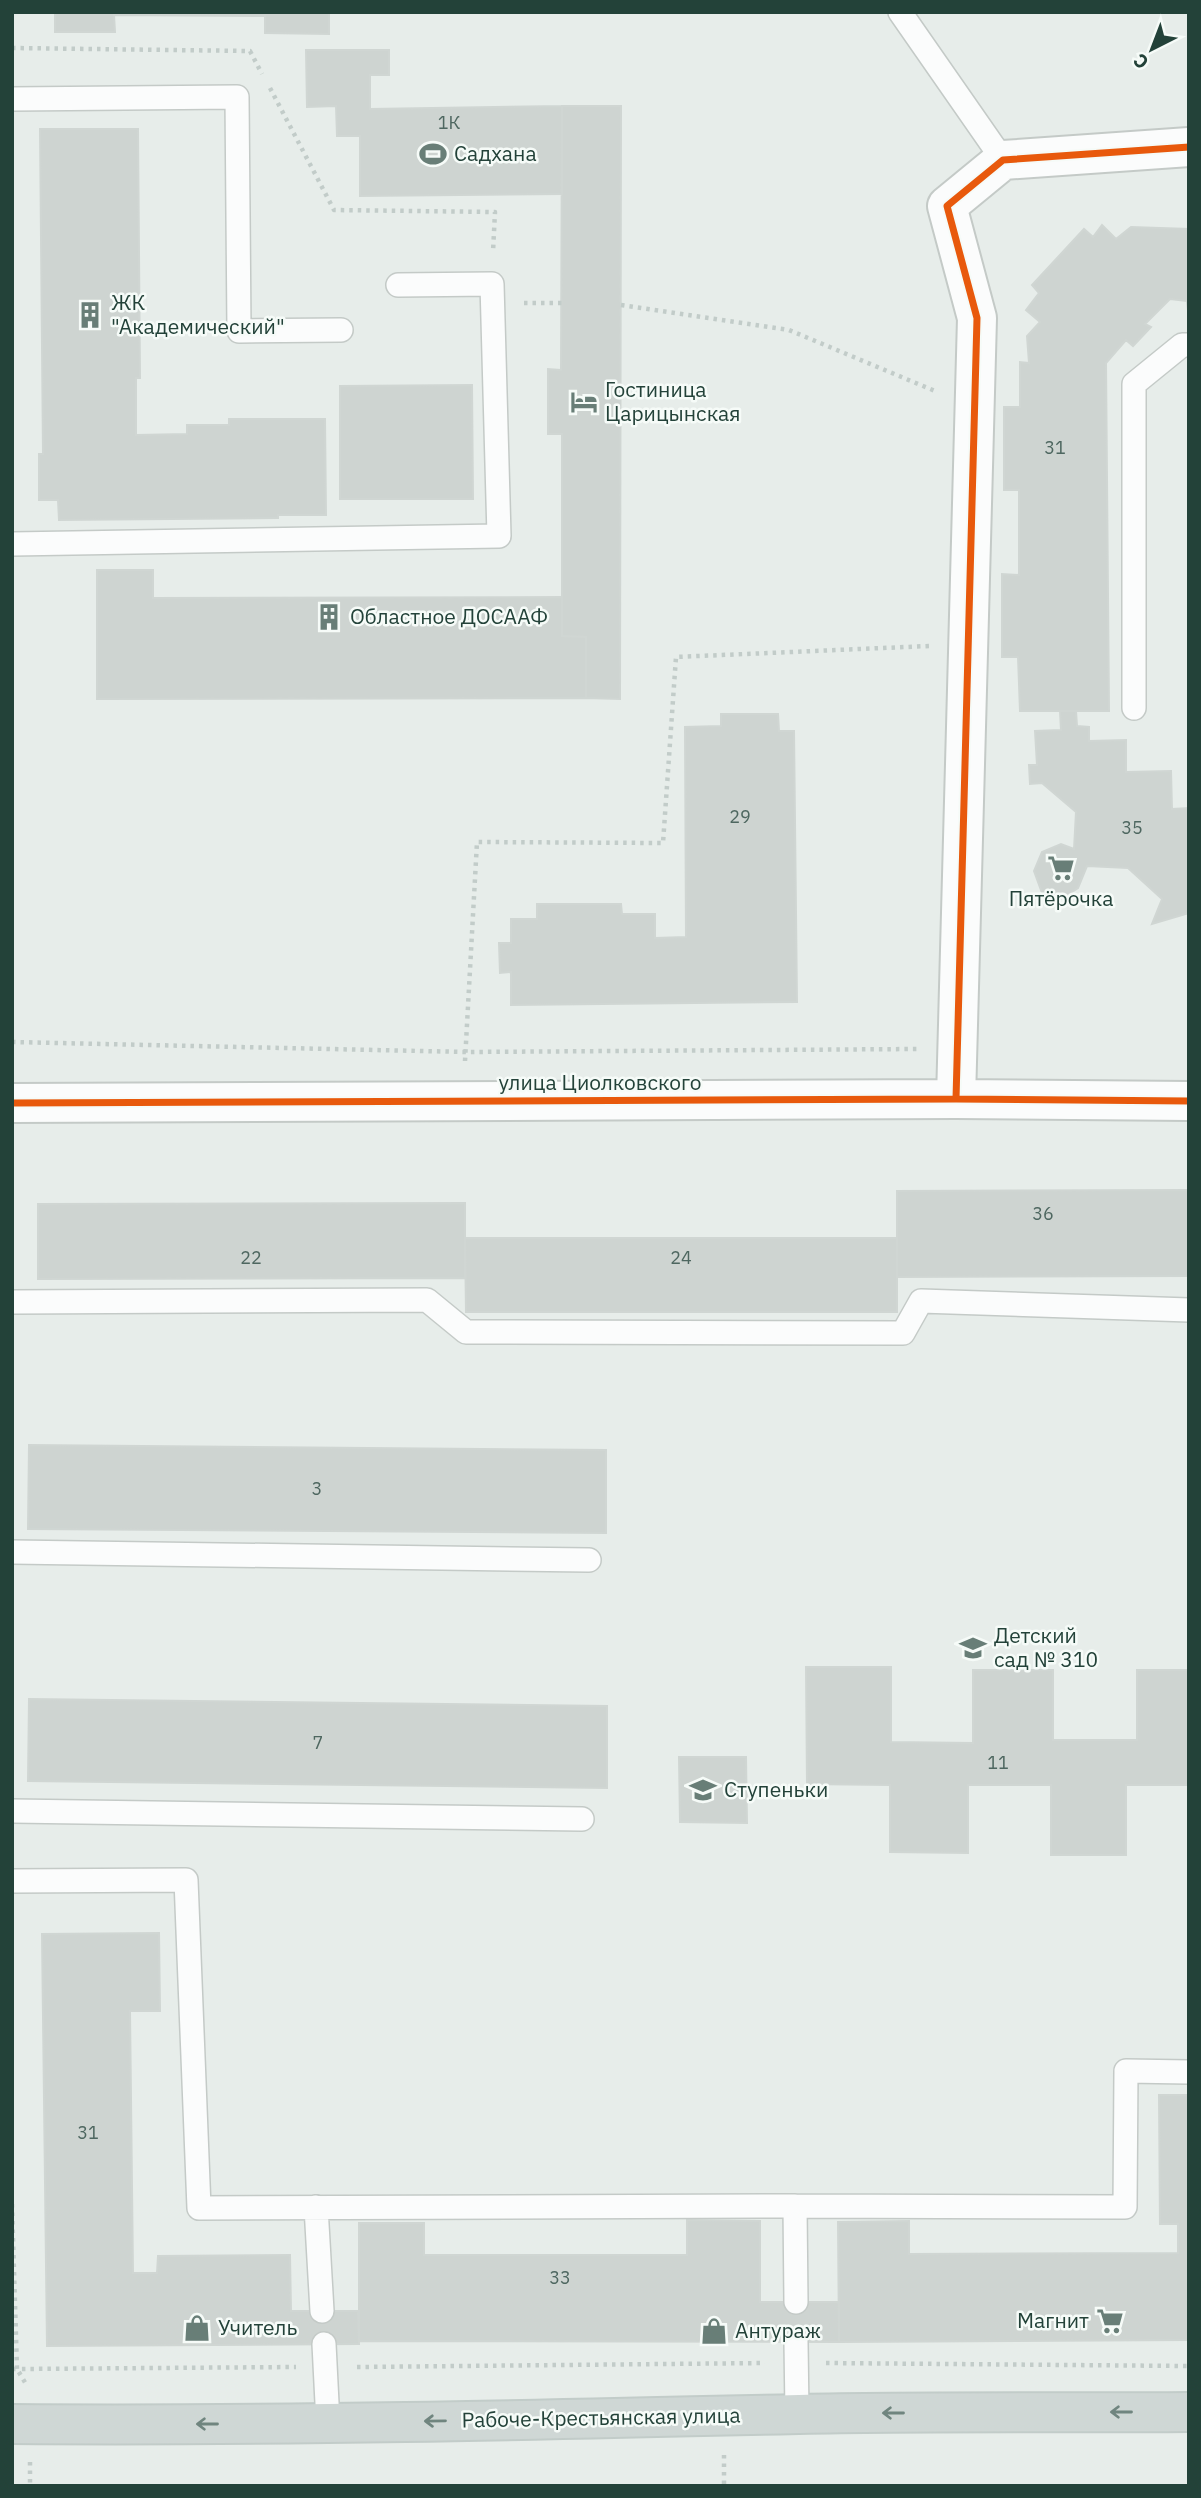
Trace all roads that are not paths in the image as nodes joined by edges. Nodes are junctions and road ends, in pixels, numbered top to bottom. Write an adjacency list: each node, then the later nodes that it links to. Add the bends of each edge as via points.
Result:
1 (900, 12): 4 (lane)
2 (12, 99): 6 (lane, via 237,97 239,331)
3 (1189, 147): 4 (street)
4 (1003, 160): 10 (street, via 947,206 976,318)
5 (398, 285): 8 (lane, via 492,284 499,536)
6 (341, 330)
7 (1189, 345): 9 (lane, via 1182,345 1134,384)
8 (12, 544)
9 (1134, 708)
10 (956, 1099): 11 (street, улица Циолковского); 12 (street, улица Циолковского)
11 (1189, 1101)
12 (12, 1103)
13 (12, 1302): 14 (lane, via 427,1300 466,1332 902,1333 921,1301)
14 (1189, 1310)
15 (12, 1552): 16 (lane)
16 (589, 1560)
17 (12, 1811): 18 (lane)
18 (582, 1819)
19 (12, 1881): 22 (lane, via 186,1880 200,2208)
20 (1189, 2072): 21 (lane, via 1125,2071 1125,2207)
21 (795, 2206): 22 (lane); 23 (lane)
22 (316, 2207): 24 (lane)
23 (796, 2302)
24 (322, 2311)
25 (324, 2344): 29 (lane)
26 (797, 2352): 28 (lane)
27 (1189, 2412): 28 (main road, Рабоче-Крестьянская улица, one-way to 28)
28 (797, 2414): 29 (main road, Рабоче-Крестьянская улица, one-way to 29)
29 (328, 2423): 30 (main road, Рабоче-Крестьянская улица, one-way to 30)
30 (12, 2424)

